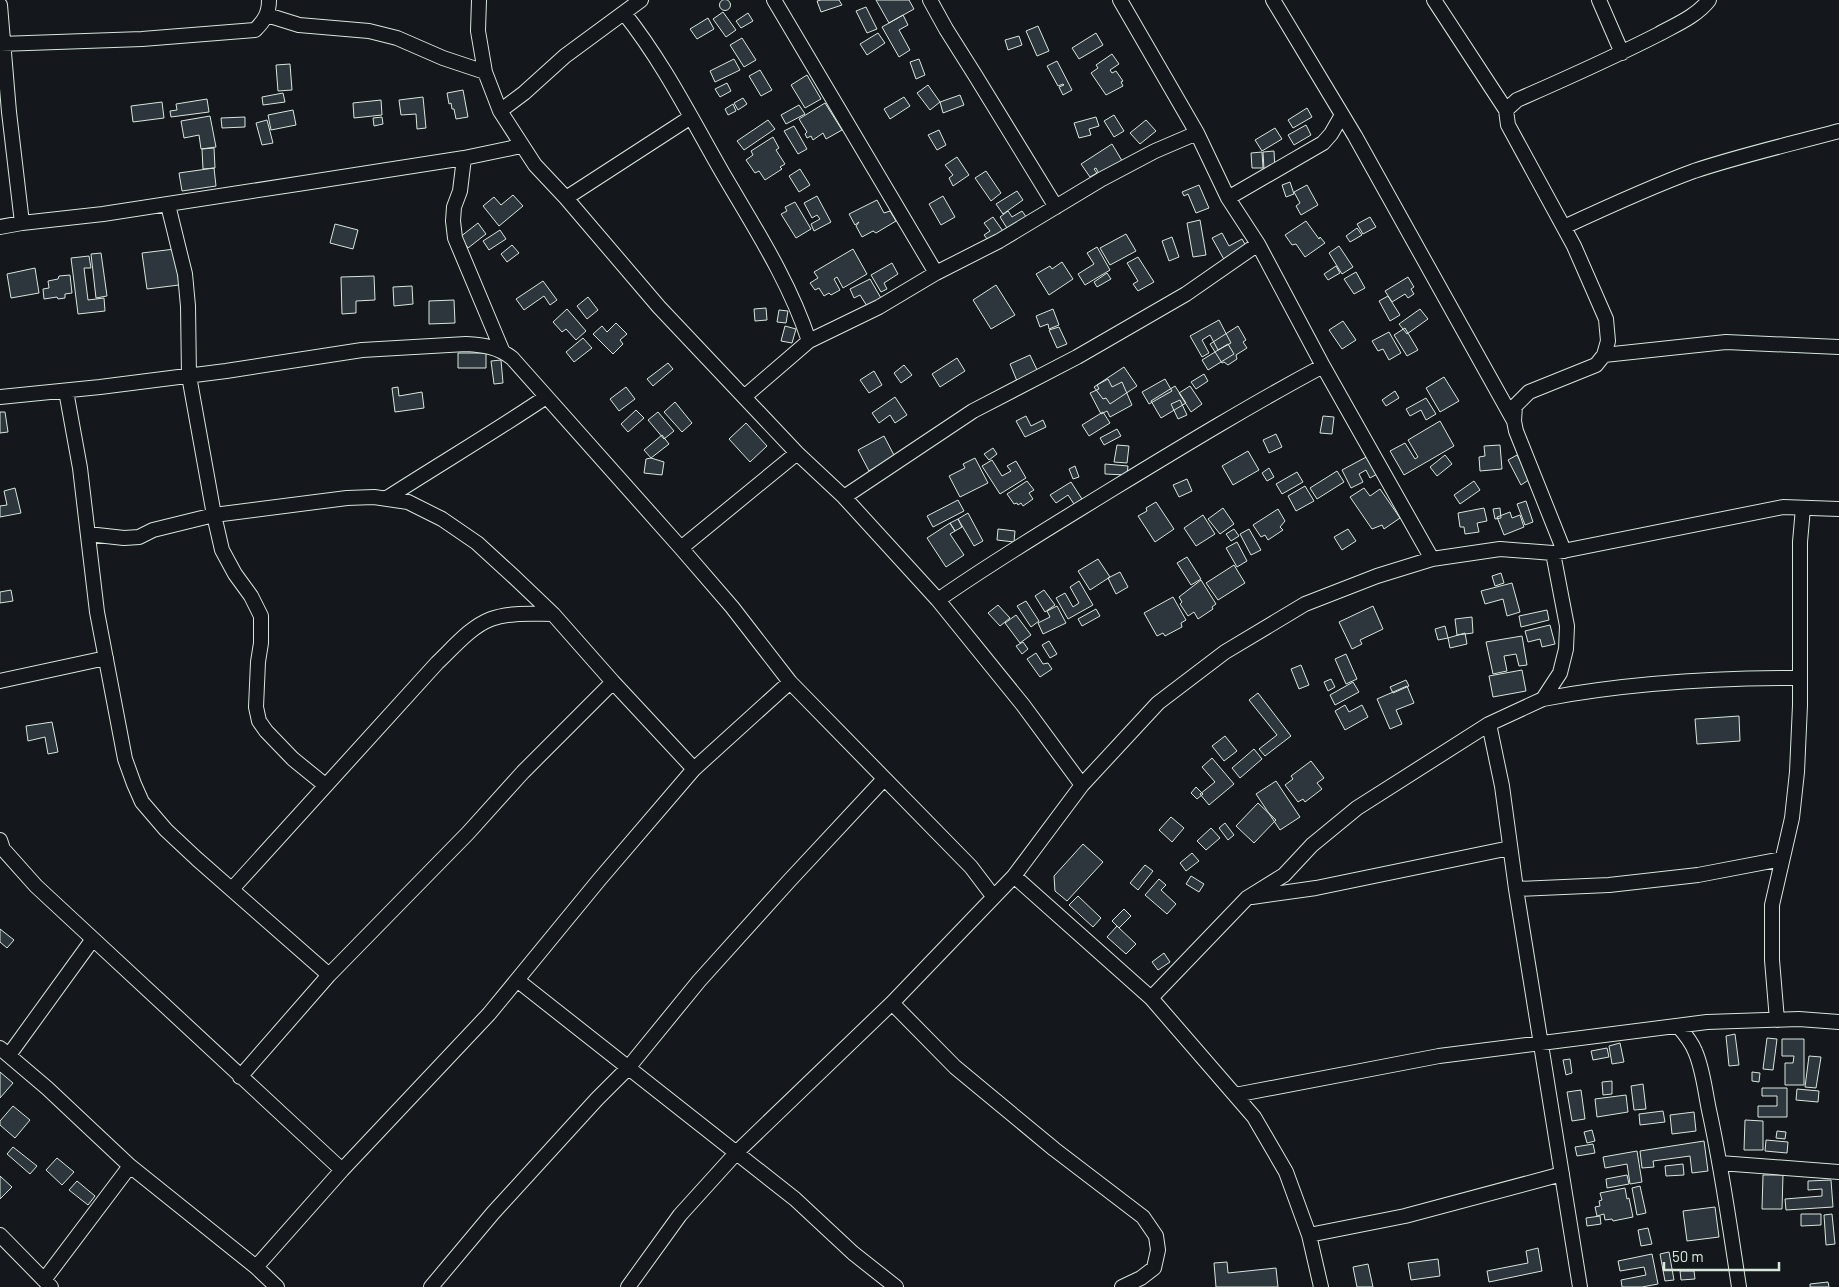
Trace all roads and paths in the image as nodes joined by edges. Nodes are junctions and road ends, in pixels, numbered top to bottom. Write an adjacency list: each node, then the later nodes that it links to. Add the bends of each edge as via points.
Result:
1 (269, 0): 12 (street)
2 (480, 0): 15 (street, via 478,31)
3 (774, 0): 32 (street)
4 (930, 0): 27 (street)
5 (1120, 0): 21 (street)
6 (1273, 0): 18 (street)
7 (1434, 0): 16 (street)
8 (1599, 0): 14 (street)
9 (1709, 0): 14 (street, via 1683,20)
10 (0, 5): 13 (street)
11 (630, 5): 17 (street); 19 (street, via 641,35)
12 (267, 15): 13 (street, via 255,30 142,39); 15 (street, via 299,24 397,38)
13 (2, 44): 28 (street)
14 (1622, 53): 16 (street, via 1517,100)
15 (484, 72): 17 (street)
16 (1506, 110): 30 (street, via 1508,125)
17 (500, 111): 22 (street)
18 (1342, 115): 25 (street, via 1324,143); 43 (street)
19 (690, 117): 24 (street); 33 (street, via 785,282)
20 (1839, 131): 30 (street, via 1695,171)
21 (1198, 133): 25 (street); 27 (street, via 1155,151)
22 (521, 146): 23 (street); 24 (street, via 534,165)
23 (464, 158): 26 (street); 35 (street, via 453,214 455,238)
24 (566, 198): 42 (street, via 659,307)
25 (1228, 198): 31 (street)
26 (168, 205): 28 (street); 38 (street, via 185,274)
27 (1056, 207): 32 (street)
28 (22, 223): 29 (street)
29 (0, 227)
30 (1564, 227): 36 (street, via 1606,319 1608,341)
31 (1258, 244): 37 (street); 45 (street, via 1186,294 1077,357 973,411)
32 (936, 273): 33 (street, via 879,308)
33 (810, 341): 42 (street)
34 (1839, 347): 36 (street, via 1726,342)
35 (502, 350): 38 (street, via 466,344 362,350); 41 (street)
36 (1604, 355): 43 (street, via 1596,365 1529,392 1515,406)
37 (1323, 366): 53 (street); 54 (street, via 1149,467)
38 (189, 376): 39 (street); 49 (street)
39 (66, 391): 40 (street); 50 (street)
40 (0, 397)
41 (546, 397): 46 (street); 51 (street)
42 (744, 397): 44 (street)
43 (1514, 421): 52 (street)
44 (797, 453): 45 (street); 51 (street)
45 (844, 497): 54 (street)
46 (387, 498): 49 (street, via 348,498); 55 (street, via 408,502 477,543)
47 (1803, 508): 48 (street); 52 (street, via 1783,507); 57 (street)
48 (1839, 509)
49 (214, 515): 50 (street, via 153,530 139,537); 65 (street, via 222,550 252,596 260,616 256,708 259,721 293,759)
50 (88, 534): 56 (street)
51 (681, 548): 60 (street)
52 (1559, 552): 53 (street, via 1500,549); 61 (street, via 1568,626 1566,649 1560,673)
53 (1432, 559): 66 (street, via 1305,604 1225,652 1158,703)
54 (938, 600): 66 (street)
55 (553, 614): 59 (street); 65 (street, via 500,617 473,629 436,663)
56 (106, 658): 58 (street); 71 (street, via 125,759 142,802 166,830)
57 (1799, 678): 61 (street, via 1643,685); 69 (street, via 1797,772 1792,818)
58 (0, 682)
59 (613, 682): 63 (street); 76 (street, via 522,772 468,833)
60 (790, 682): 63 (street); 64 (street)
61 (1543, 699): 62 (street)
62 (1488, 724): 68 (street, via 1502,786); 74 (street, via 1356,808 1284,874)
63 (694, 769): 77 (street)
64 (884, 779): 73 (street); 85 (street, via 698,981)
65 (325, 785): 71 (street)
66 (1082, 785): 70 (street)
67 (0, 840): 75 (street, via 3,849 36,886)
68 (1510, 848): 72 (street); 74 (street, via 1316,888)
69 (1782, 859): 72 (street, via 1698,875 1609,885); 80 (street, via 1772,905)
70 (1014, 876): 73 (street); 78 (street)
71 (232, 889): 76 (street)
72 (1516, 889): 83 (street)
73 (994, 896): 79 (street)
74 (1246, 898): 78 (street)
75 (93, 939): 84 (street); 86 (street)
76 (329, 975): 86 (street)
77 (517, 980): 85 (street); 91 (street)
78 (1151, 998): 87 (street)
79 (892, 1002): 88 (street); 102 (street, via 955,1067 1143,1217 1156,1236 1158,1250 1154,1268)
80 (1777, 1020): 81 (street); 82 (street)
81 (1839, 1022)
82 (1678, 1026): 83 (street); 89 (street, via 1696,1053)
83 (1542, 1044): 87 (street, via 1439,1056); 93 (street)
84 (4, 1052): 90 (street)
85 (628, 1068): 88 (street); 99 (street, via 597,1098)
86 (240, 1077): 91 (street)
87 (1235, 1095): 95 (street, via 1254,1117 1286,1172)
88 (737, 1152): 100 (street, via 680,1215); 101 (street)
89 (1720, 1163): 92 (street); 105 (street)
90 (130, 1166): 96 (street); 97 (street)
91 (342, 1170): 96 (street)
92 (1839, 1172)
93 (1562, 1174): 95 (street, via 1405,1216); 104 (street)
94 (0, 1235): 97 (street)
95 (1309, 1236): 103 (street)
96 (256, 1267): 98 (street)
97 (47, 1284)
98 (277, 1287)
99 (431, 1287)
100 (628, 1287)
101 (896, 1287)
102 (1122, 1287)
103 (1321, 1287)
104 (1580, 1287)
105 (1739, 1287)

